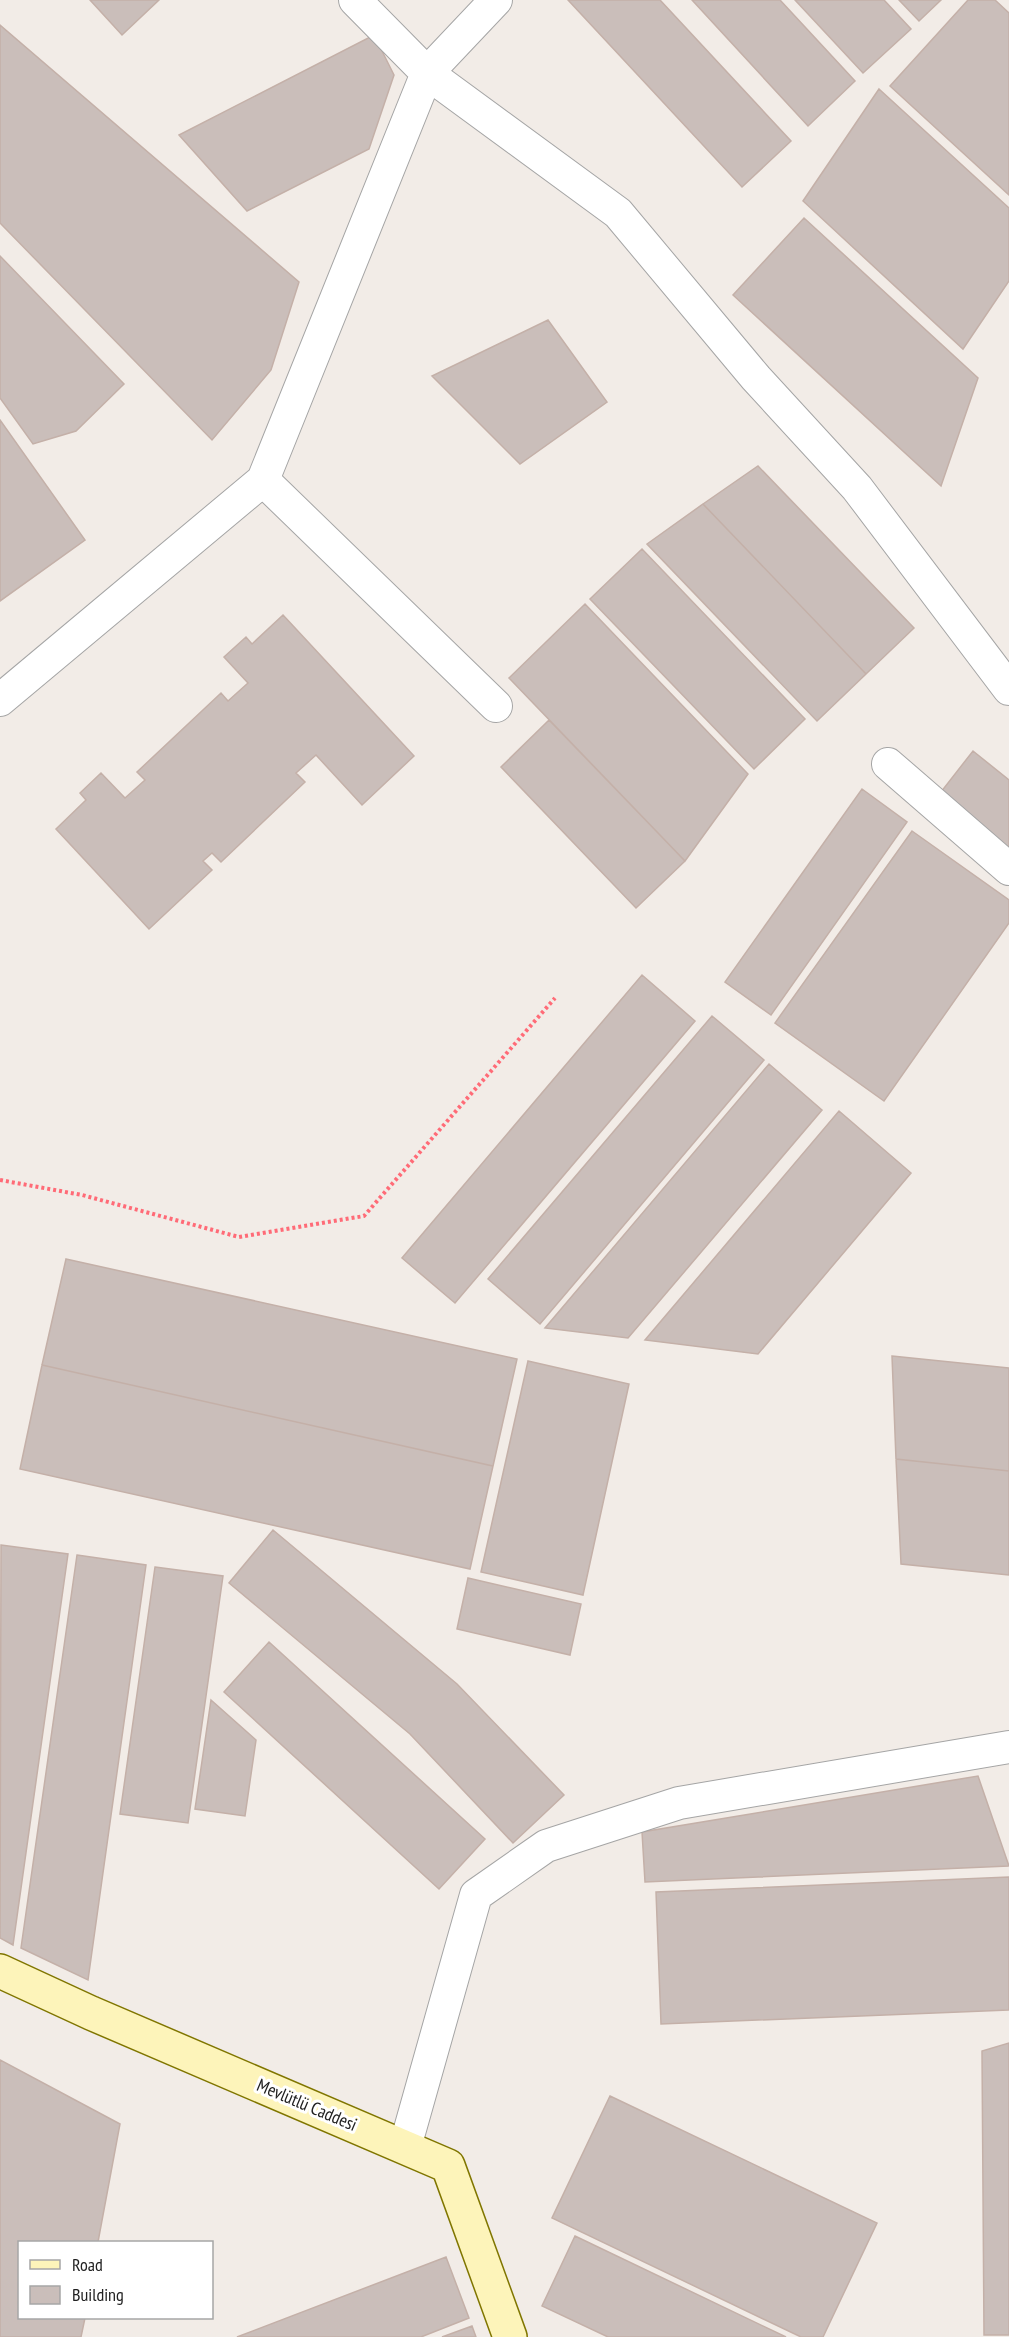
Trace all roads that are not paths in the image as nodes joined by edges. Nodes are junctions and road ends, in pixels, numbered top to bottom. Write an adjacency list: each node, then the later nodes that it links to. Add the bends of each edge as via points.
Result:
1 (355, 0): 3 (street)
2 (496, 0): 3 (street)
3 (427, 73): 4 (street); 5 (street, via 618,213 756,378 857,488)
4 (263, 480): 6 (street); 7 (street)
5 (1009, 689)
6 (0, 700)
7 (496, 706)
8 (888, 764): 9 (street)
9 (1009, 869)
10 (1009, 1747): 12 (street, via 679,1803 546,1846 476,1895)
11 (0, 1971): 12 (street, Mevlütlü Caddesi)
12 (405, 2147): 13 (street, Mevlütlü Caddesi, via 448,2166)
13 (510, 2337)

